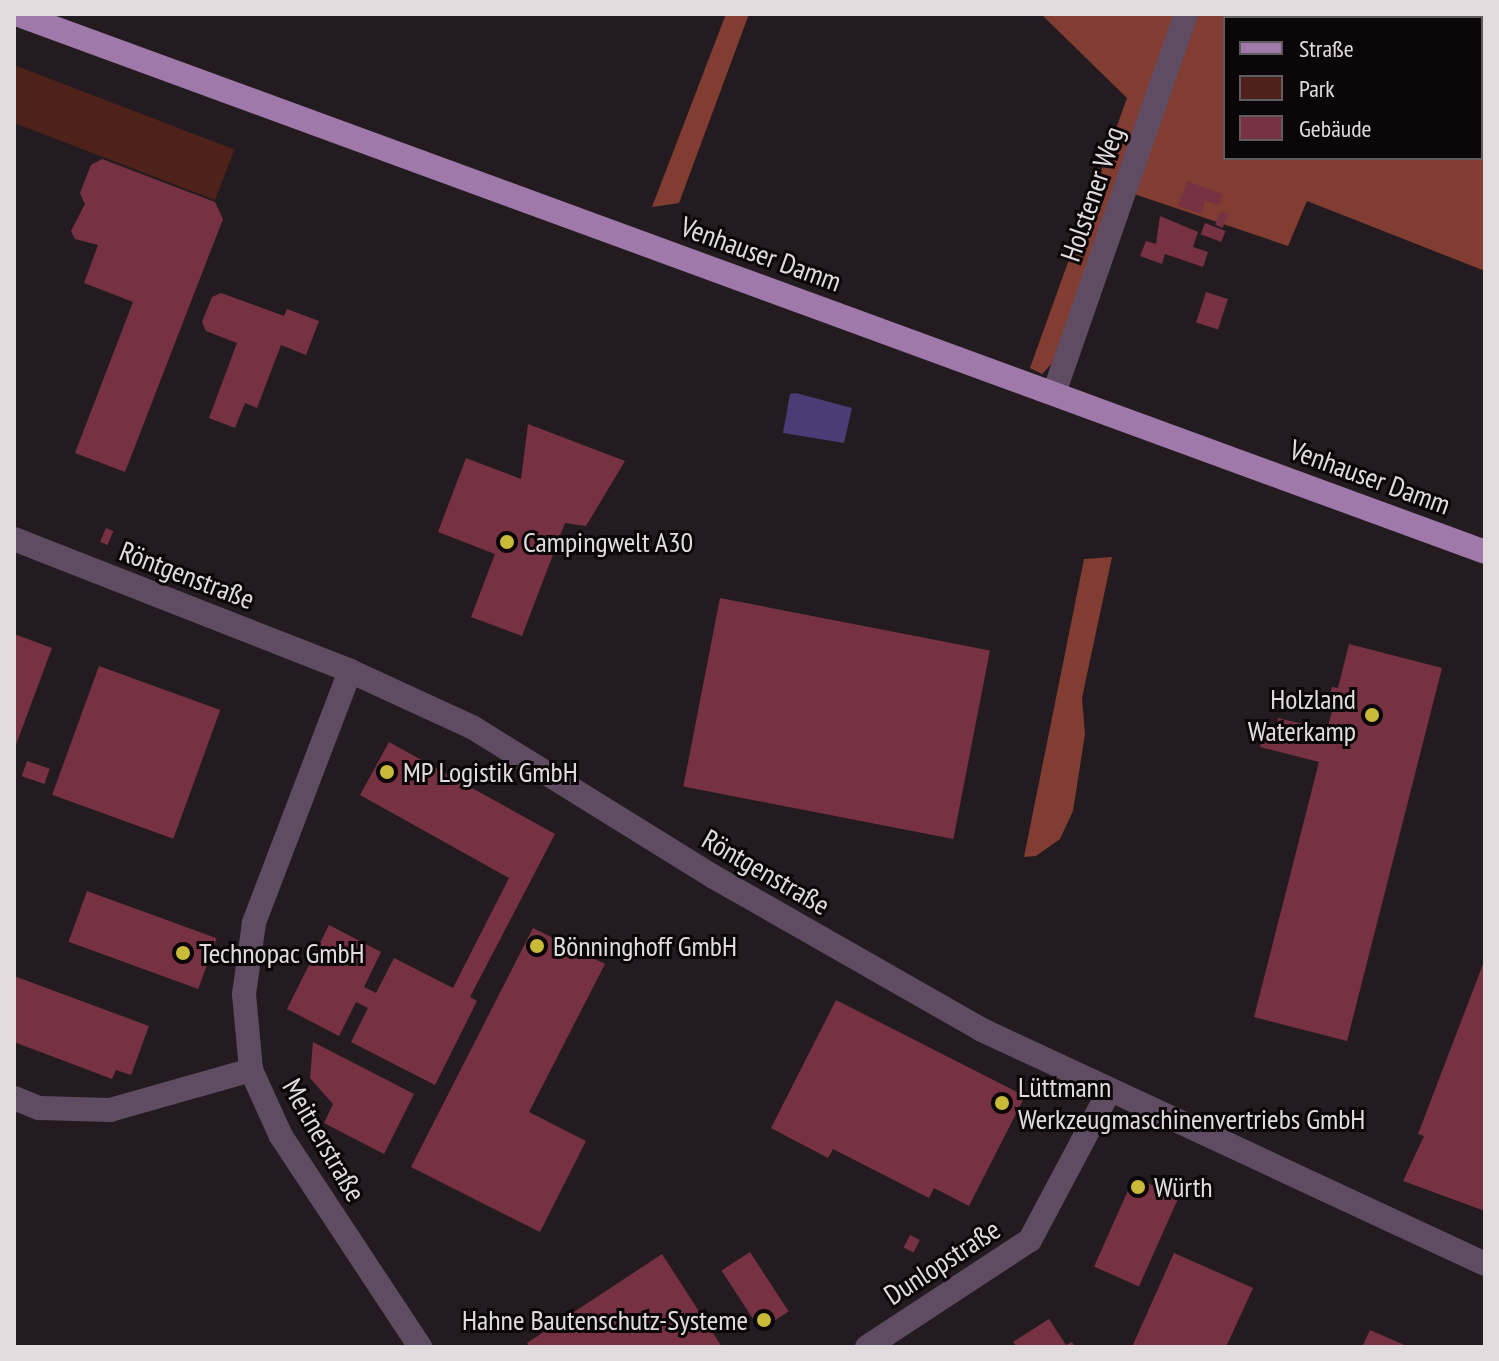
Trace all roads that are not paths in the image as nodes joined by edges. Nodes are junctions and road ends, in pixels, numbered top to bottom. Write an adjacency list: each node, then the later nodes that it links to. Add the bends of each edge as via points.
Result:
1 (16, 14): 3 (main road, Venhauser Damm)
2 (1186, 14): 3 (street, Holstener Weg)
3 (1054, 393): 5 (main road, Venhauser Damm)
4 (14, 539): 6 (street, Röntgenstraße)
5 (1485, 552)
6 (350, 671): 7 (street, Meitnerstraße, via 254,923 244,994); 8 (street, Röntgenstraße, via 472,727 727,885 980,1029)
7 (251, 1070): 9 (street, via 110,1110 39,1108); 11 (street, Meitnerstraße, via 281,1136)
8 (1108, 1093): 10 (street, Röntgenstraße); 12 (street, Dunlopstraße, via 1030,1240)
9 (14, 1098)
10 (1485, 1264)
11 (420, 1347)
12 (867, 1347)

